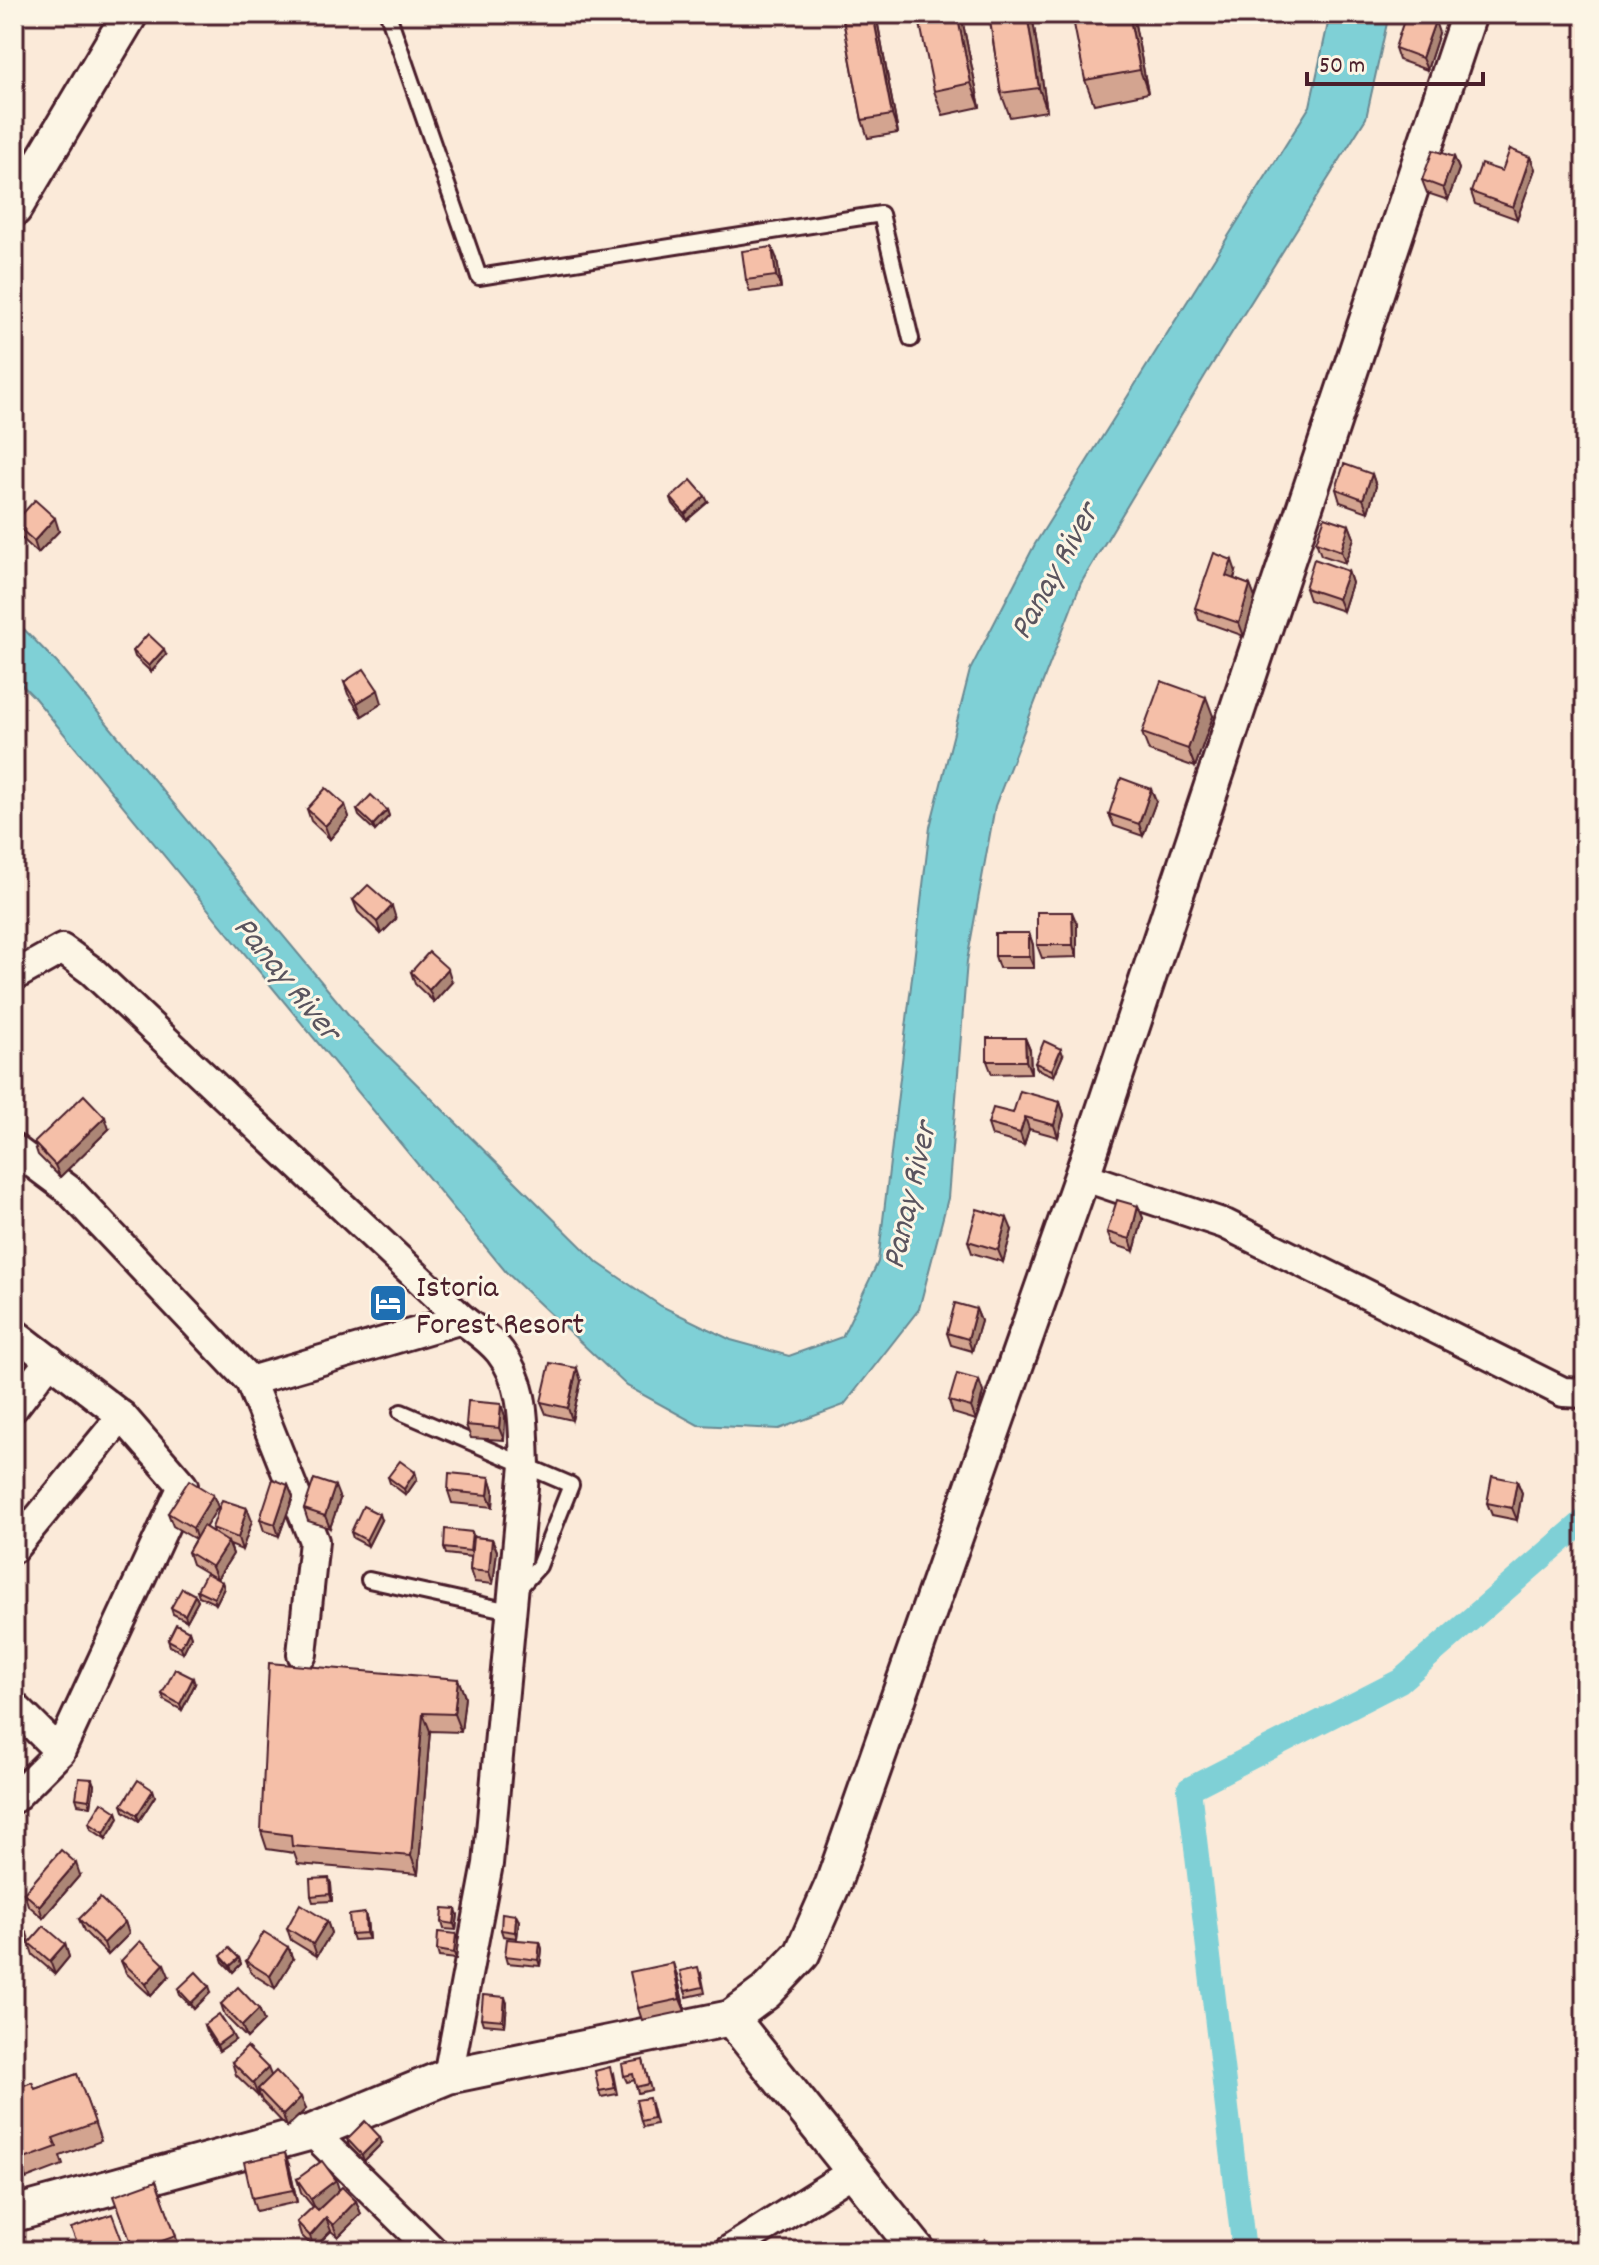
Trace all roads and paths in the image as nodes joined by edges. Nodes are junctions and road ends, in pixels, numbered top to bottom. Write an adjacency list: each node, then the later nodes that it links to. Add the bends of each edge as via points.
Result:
1 (130, 14): 4 (street)
2 (388, 14): 5 (lane, via 479,277 881,214)
3 (1469, 14): 8 (street)
4 (14, 209)
5 (911, 339)
6 (14, 976): 9 (street, via 62,949 92,971)
7 (14, 1149): 12 (street, via 69,1190)
8 (1082, 1176): 13 (street, via 1225,1224 1563,1392); 25 (street, via 833,1884 802,1954 766,1992)
9 (462, 1319): 12 (street); 17 (street, via 499,1350 518,1380)
10 (14, 1333): 11 (street)
11 (50, 1360): 14 (street); 16 (street)
12 (250, 1381): 21 (street, via 314,1541)
13 (1585, 1393)
14 (14, 1407)
15 (401, 1412): 17 (lane)
16 (122, 1416): 18 (street); 23 (street, via 183,1486)
17 (525, 1465): 20 (street); 20 (lane, via 571,1485 539,1566)
18 (14, 1548)
19 (369, 1580): 20 (lane)
20 (511, 1603): 26 (street, via 488,1864)
21 (302, 1654)
22 (14, 1706): 23 (street)
23 (60, 1752): 24 (street)
24 (14, 1798)
25 (731, 2018): 26 (street); 28 (street)
26 (448, 2076): 27 (street)
27 (312, 2132): 29 (street); 30 (street)
28 (854, 2171): 31 (street); 32 (street)
29 (14, 2214)
30 (433, 2251)
31 (728, 2251)
32 (918, 2251)

